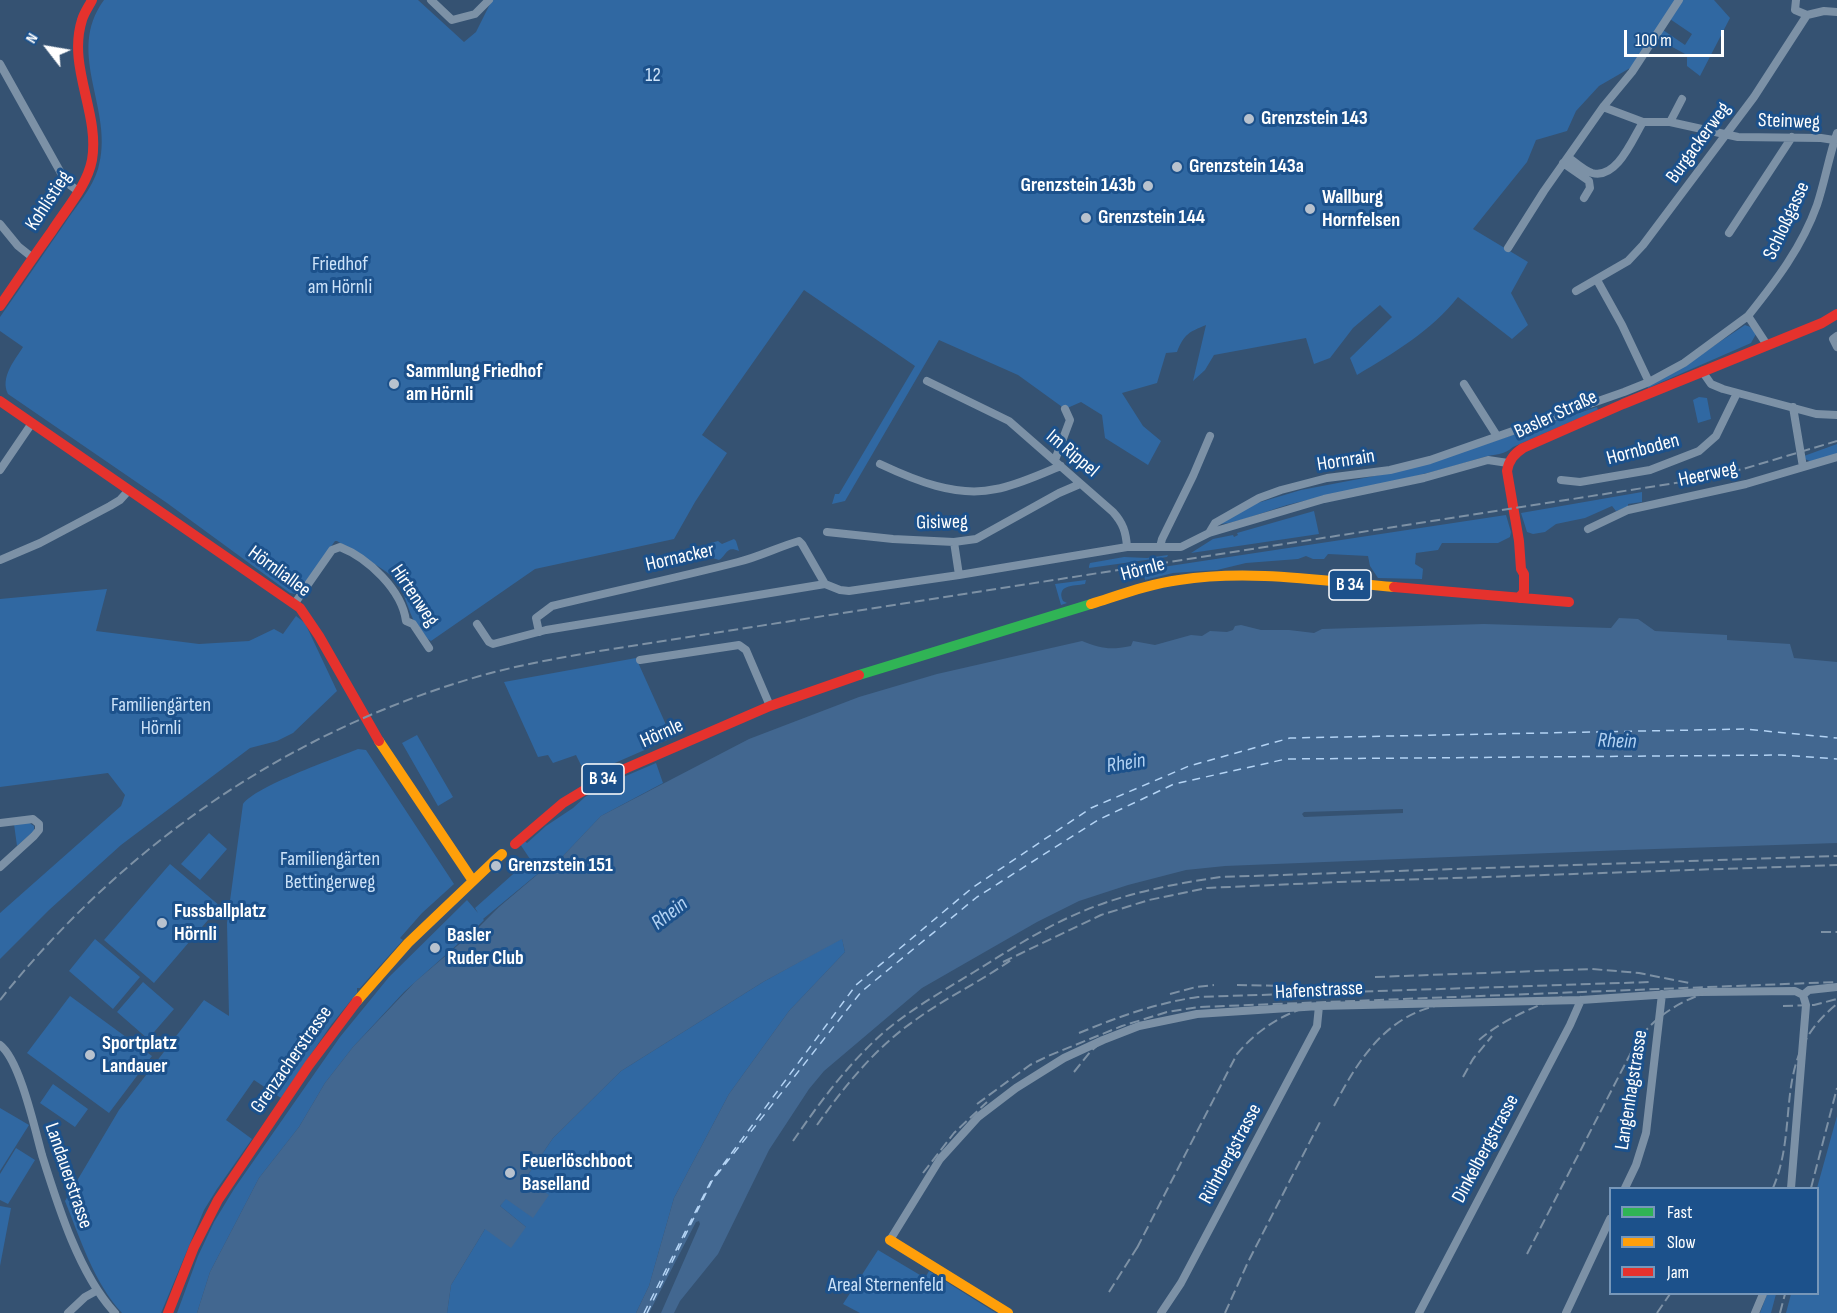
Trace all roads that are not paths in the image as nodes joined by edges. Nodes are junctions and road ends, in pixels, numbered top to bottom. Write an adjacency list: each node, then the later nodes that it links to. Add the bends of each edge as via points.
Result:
1 (92, 0): 17 (main road, Kohlistieg, via 80,21 78,56 94,144 91,166)
2 (431, 0): 3 (street, via 453,20 475,14)
3 (489, 0)
4 (1679, 0): 10 (street, via 1632,72)
5 (1796, 0): 7 (street, via 1795,10)
6 (1837, 12): 7 (street)
7 (1808, 15): 13 (street, Burgackerweg)
8 (0, 64): 17 (street, via 66,182)
9 (1682, 99): 12 (street)
10 (1603, 107): 11 (street, Steinweg); 16 (street)
11 (1644, 122): 12 (street, Steinweg); 16 (street, via 1618,164 1604,174 1589,172)
12 (1670, 122): 13 (street, Steinweg)
13 (1727, 134): 15 (street, Steinweg); 23 (street, Burgackerweg, via 1643,245 1628,261)
14 (1836, 136): 15 (street, Steinweg); 27 (street, Schloßgasse, via 1815,208 1797,248)
15 (1792, 137): 20 (street)
16 (1565, 160): 18 (street, via 1588,181 1590,188); 21 (street)
17 (78, 191): 22 (main road, Kohlistieg)
18 (1584, 198)
19 (0, 224): 22 (street)
20 (1729, 233)
21 (1508, 248)
22 (33, 258): 25 (main road, Kohlistieg)
23 (1597, 280): 24 (street, Burgackerweg); 33 (street)
24 (1576, 291)
25 (0, 306)
26 (1837, 314): 29 (main road, Basler Straße)
27 (1748, 316): 29 (street); 33 (street, Hornrain, via 1684,363)
28 (1837, 336): 30 (street, via 1833,339)
29 (1767, 345): 31 (main road, Basler Straße)
30 (1837, 347)
31 (1702, 371): 35 (street, via 1711,384); 45 (main road, Basler Straße, via 1523,448)
32 (927, 381): 44 (street, Im Rippel, via 1009,421)
33 (1649, 382): 42 (street, Hornrain)
34 (1464, 384): 42 (street)
35 (1737, 393): 37 (street); 49 (street, Hornboden, via 1716,436 1699,451 1650,470 1580,482)
36 (0, 401): 40 (main road, Hörnliallee)
37 (1793, 407): 39 (street); 47 (street)
38 (1065, 409): 44 (street, via 1070,420)
39 (1837, 415)
40 (32, 423): 48 (street); 51 (main road, Hörnliallee)
41 (1210, 436): 57 (street)
42 (1497, 436): 54 (street, Hornrain, via 1390,471 1327,478 1281,490 1215,523)
43 (1837, 457): 47 (street, Heerweg)
44 (1058, 463): 46 (street, via 995,490 962,492 908,477); 50 (street, Im Rippel)
45 (1508, 463): 54 (street, Basler Straße, via 1488,460 1287,509); 59 (main road)
46 (880, 464)
47 (1803, 467): 52 (street, Heerweg, via 1628,510)
48 (0, 470)
49 (1562, 480)
50 (1080, 484): 55 (street, Gisiweg, via 980,538); 56 (street, Im Rippel, via 1122,522)
51 (129, 490): 58 (street, via 110,506); 65 (main road, Hörnliallee)
52 (1588, 529)
53 (827, 532): 55 (street, Gisiweg)
54 (1209, 533): 57 (street, Basler Straße, via 1181,547)
55 (954, 542): 60 (street)
56 (1127, 547): 57 (street); 60 (street)
57 (1160, 547)
58 (0, 560)
59 (1523, 573): 62 (main road); 63 (main road)
60 (959, 575): 61 (street, via 849,591)
61 (825, 584): 67 (street); 67 (street, Hornacker, via 799,541 738,562 552,606 536,618)
62 (1514, 598): 63 (main road, B 34); 70 (main road, Hörnle / B 34, via 1250,575 1179,579 1101,599)
63 (1548, 601): 64 (main road, B 34)
64 (1569, 602)
65 (295, 603): 68 (street, Hirtenweg, via 332,550 340,547 382,575 405,610 406,621 413,624); 75 (main road, Hörnliallee, via 310,620 373,732)
66 (477, 624): 67 (street, via 493,644)
67 (539, 632)
68 (429, 648)
69 (640, 660): 70 (street, via 739,645 746,650)
70 (770, 706): 72 (main road, Hörnle / B 34, via 606,777 562,803)
71 (0, 823): 74 (street, via 33,819 39,824 34,836)
72 (515, 844)
73 (502, 854): 75 (main road, Grenzacherstrasse)
74 (0, 867)
75 (473, 881): 90 (main road, Grenzacherstrasse, via 394,959 333,1032 216,1203 197,1239)
76 (1837, 987): 78 (street, Hafenstrasse, via 1809,990)
77 (1662, 994): 78 (street, Hafenstrasse, via 1795,991); 79 (street, Hafenstrasse); 82 (street, Langenhagstrasse, via 1646,1133)
78 (1803, 995): 83 (street, via 1806,1005)
79 (1581, 1000): 80 (street, Hafenstrasse); 93 (street, Dinkelbergstrasse)
80 (1319, 1006): 85 (street, Hafenstrasse, via 1178,1017 1119,1033 1064,1058 993,1104 962,1134 935,1166); 92 (street, Rührbergstrasse, via 1317,1026 1182,1283)
81 (0, 1045): 86 (street, Landauerstrasse, via 9,1054 68,1233)
82 (1625, 1187)
83 (1791, 1187)
84 (1609, 1223): 94 (street)
85 (890, 1240): 91 (main road)
86 (96, 1291): 88 (street); 89 (street, Landauerstrasse)
87 (1762, 1295): 95 (street)
88 (68, 1313)
89 (115, 1313)
90 (168, 1313)
91 (1008, 1313)
92 (1161, 1313)
93 (1419, 1313)
94 (1566, 1313)
95 (1755, 1313)

